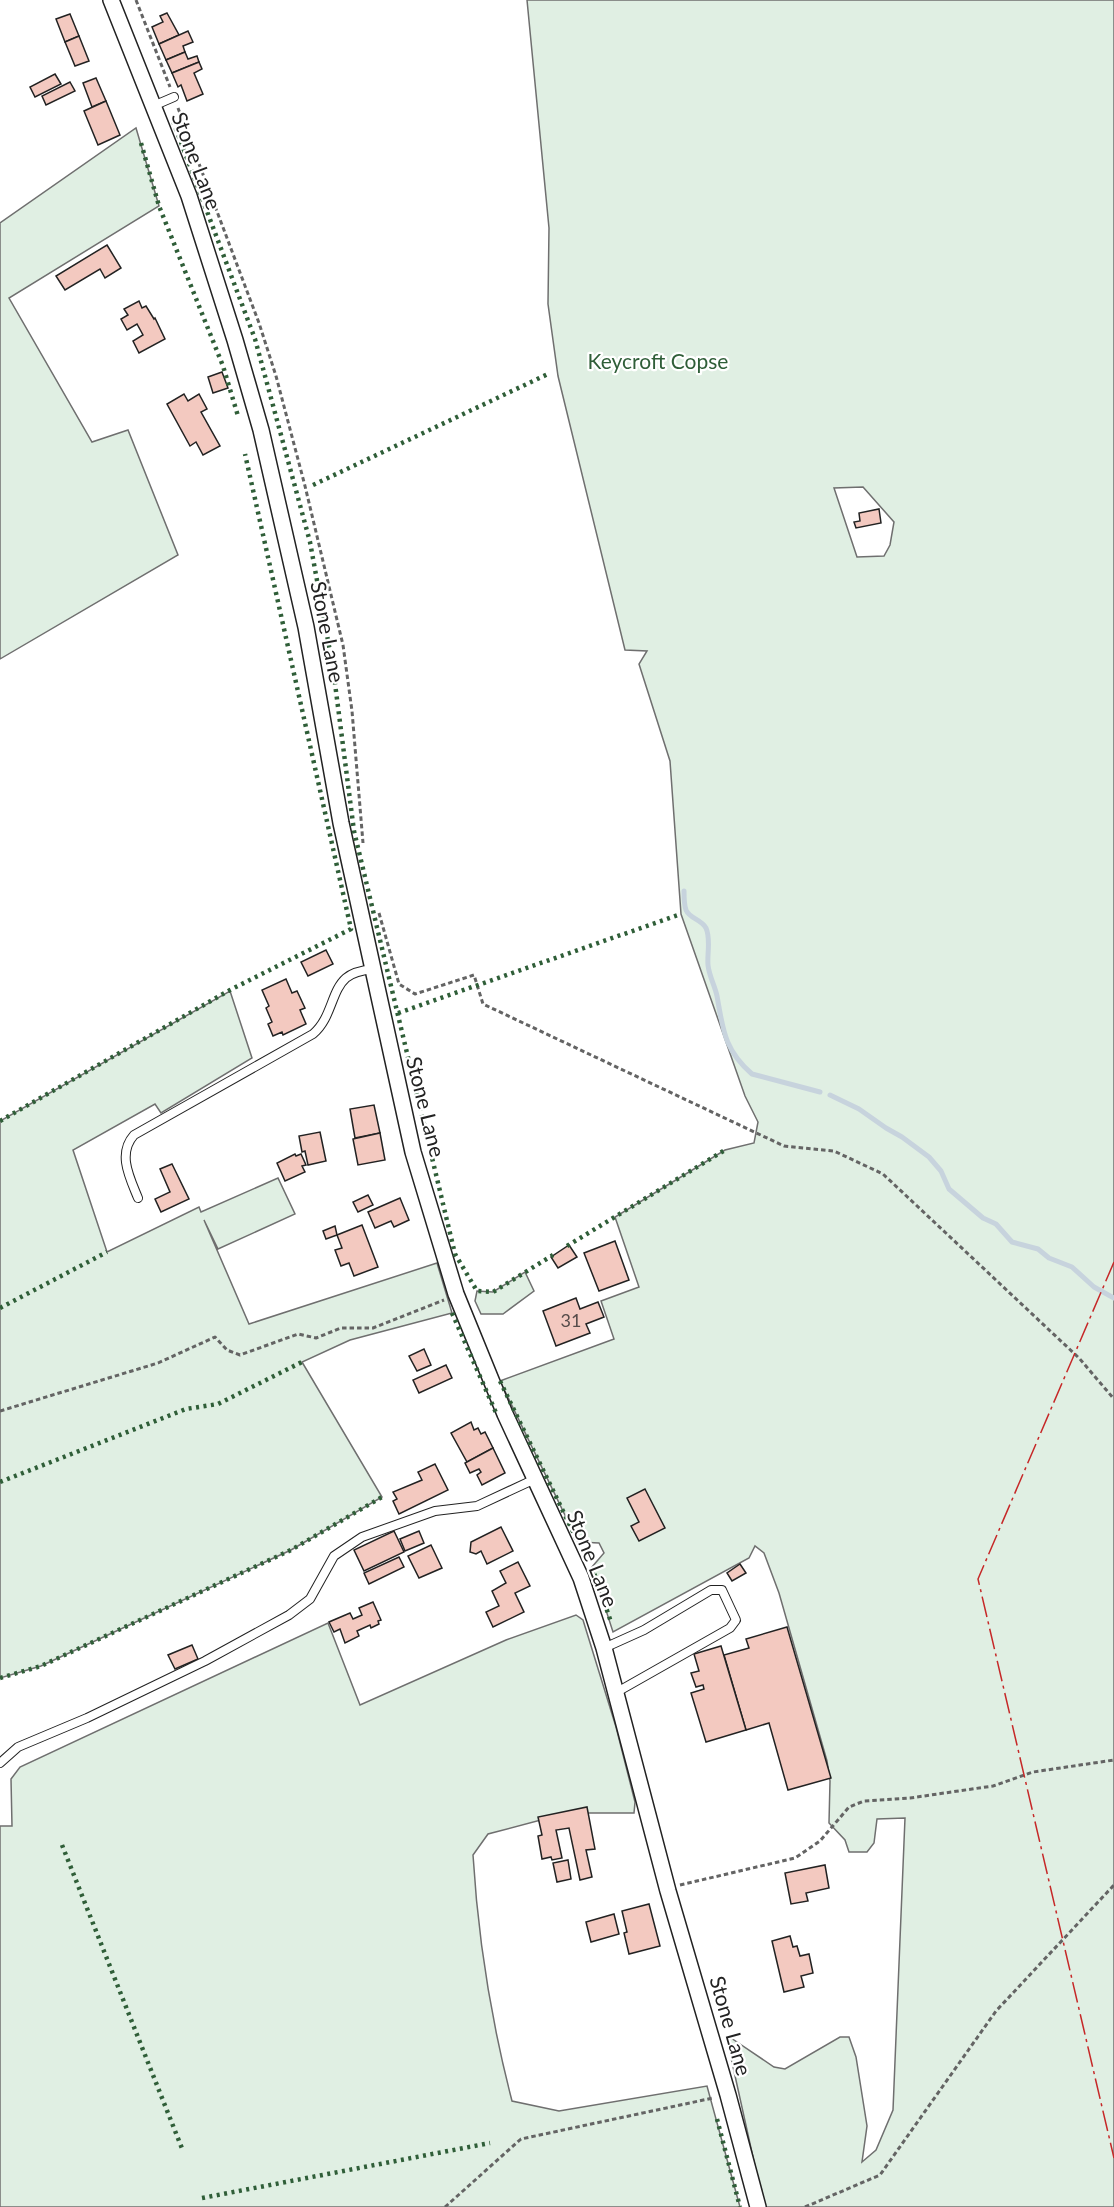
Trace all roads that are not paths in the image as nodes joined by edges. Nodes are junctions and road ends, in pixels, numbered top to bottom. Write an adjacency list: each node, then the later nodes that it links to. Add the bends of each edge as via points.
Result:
1 (111, 0): 3 (street, Stone Lane)
2 (174, 97): 3 (lane)
3 (155, 112): 4 (street, Stone Lane, via 189,196 266,451 306,627 341,823)
4 (373, 969): 5 (lane, via 347,976 327,1017 313,1034 134,1135 126,1146 125,1161); 6 (street, Stone Lane, via 413,1152 456,1294)
5 (138, 1198)
6 (535, 1479): 7 (street, Stone Lane, via 581,1578); 9 (lane, via 477,1506 435,1511 362,1537 334,1556 310,1599 289,1615 205,1661 18,1747)
7 (604, 1648): 8 (street, Stone Lane); 8 (lane, via 644,1630 711,1590 722,1590 736,1620 730,1628)
8 (617, 1692): 10 (street, Stone Lane, via 668,1891)
9 (0, 1762)
10 (758, 2207)

